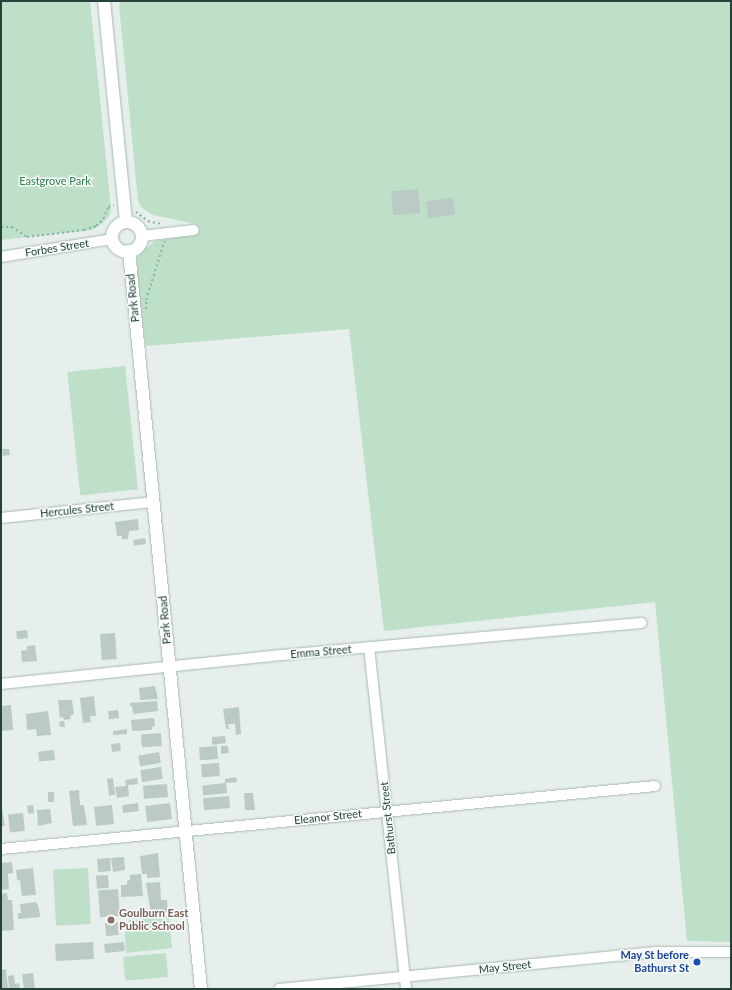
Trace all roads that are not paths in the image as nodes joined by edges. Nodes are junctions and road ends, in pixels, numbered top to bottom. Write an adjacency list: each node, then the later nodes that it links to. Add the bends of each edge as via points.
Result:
1 (104, 1): 2 (street, via 129,206)
2 (126, 222): 4 (street, via 136,225); 5 (street, via 116,227)
3 (194, 230): 4 (street)
4 (142, 236): 6 (street, via 139,245)
5 (112, 239): 6 (street, via 117,248); 7 (street, Forbes Street)
6 (129, 251): 8 (street, Park Road)
7 (1, 257)
8 (154, 502): 9 (street, Hercules Street); 12 (street, Park Road)
9 (1, 518)
10 (642, 623): 11 (street, Emma Street)
11 (369, 647): 12 (street, Emma Street); 15 (street, Bathurst Street)
12 (169, 667): 13 (street, Emma Street); 16 (street, Park Road)
13 (1, 684)
14 (655, 786): 15 (street, Eleanor Street)
15 (388, 811): 16 (street, Eleanor Street); 19 (street, Bathurst Street)
16 (185, 831): 17 (street, Eleanor Street); 20 (street, Park Road)
17 (1, 849)
18 (731, 952): 19 (street, May Street, via 658,952)
19 (404, 976): 21 (street, May Street); 22 (street, Bathurst Street)
20 (201, 989)
21 (279, 989)
22 (406, 989)

